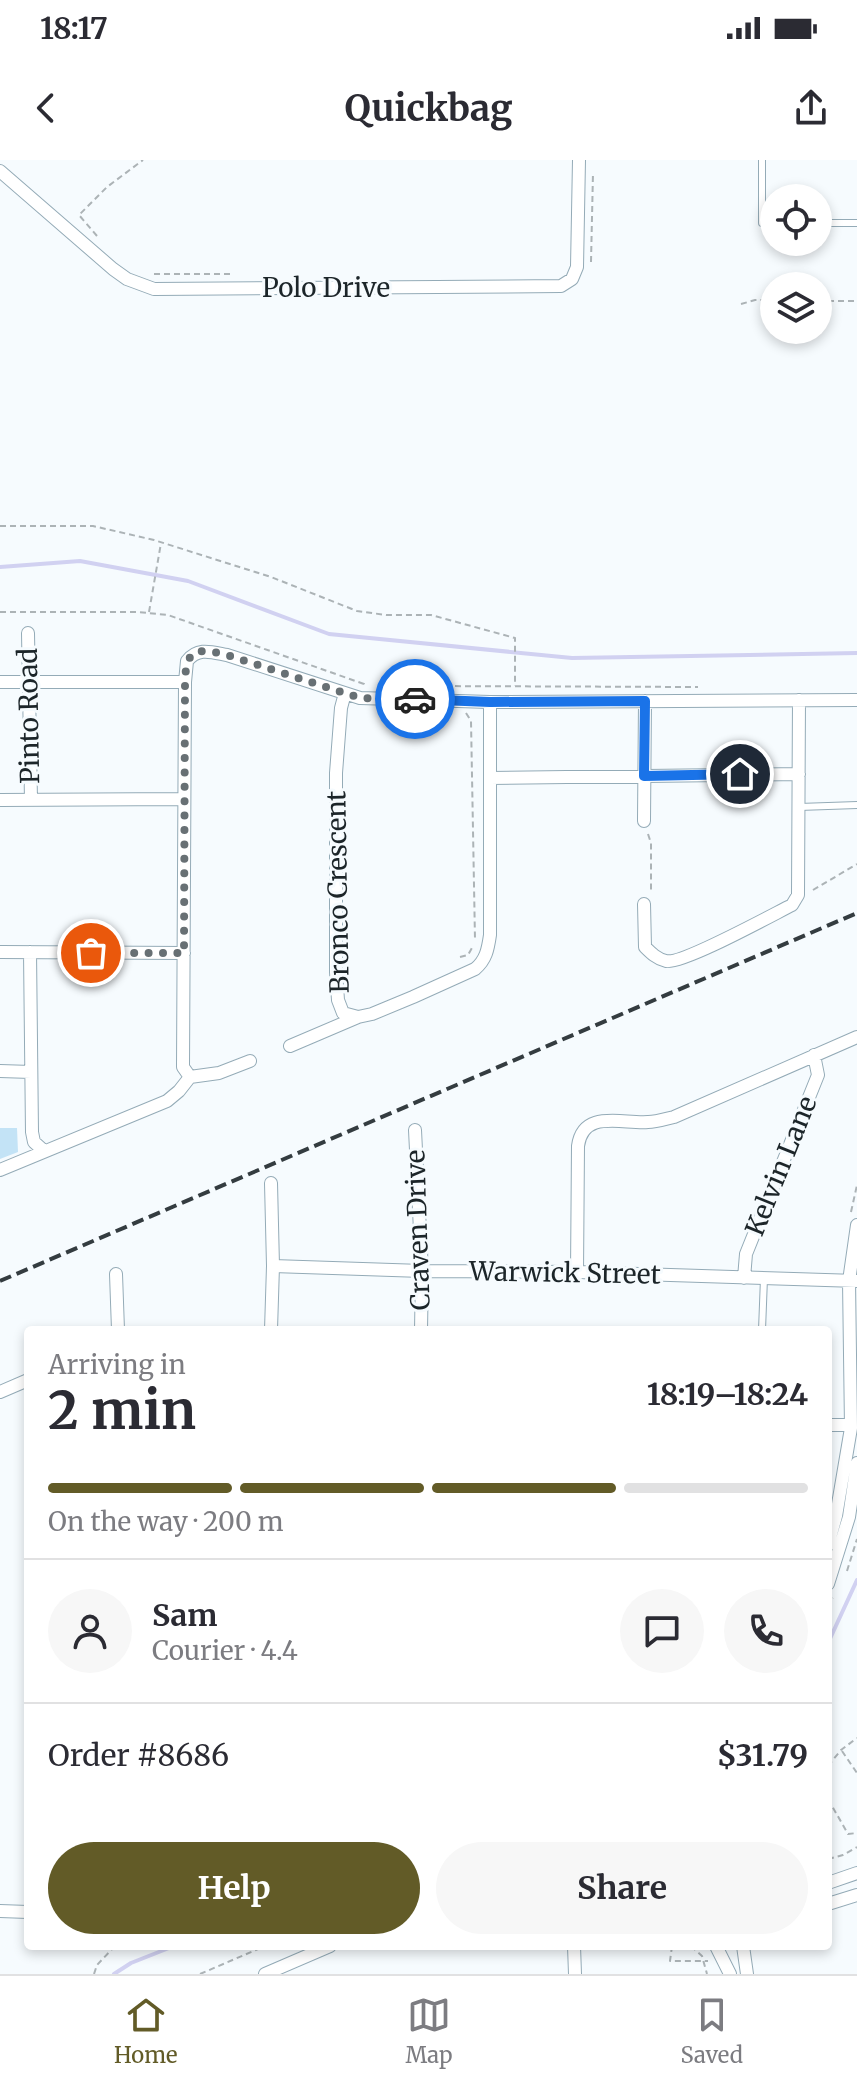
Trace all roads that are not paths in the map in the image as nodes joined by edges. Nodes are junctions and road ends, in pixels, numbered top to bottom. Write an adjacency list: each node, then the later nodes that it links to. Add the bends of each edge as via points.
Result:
1 (579, 160): 3 (street, Polo Drive, via 578,262 572,279 561,286 154,289 113,269)
2 (762, 160): 4 (lane)
3 (0, 171)
4 (762, 184)
5 (832, 223): 6 (lane)
6 (857, 223)
7 (28, 633): 9 (street, Pinto Road)
8 (0, 682): 9 (street)
9 (30, 682): 10 (street); 21 (street, Pinto Road)
10 (185, 682): 11 (street, via 187,661 206,651); 19 (street)
11 (345, 693): 15 (street, via 360,698); 29 (street, Bronco Crescent, via 336,773 336,972 343,1013)
12 (799, 700): 13 (street); 14 (street); 16 (street)
13 (857, 700)
14 (645, 701): 15 (street); 17 (street)
15 (490, 702): 18 (street, Bronco Crescent)
16 (799, 774): 17 (street); 23 (street)
17 (644, 776): 18 (street); 24 (street)
18 (490, 778): 29 (street, Bronco Crescent, via 490,935 483,963)
19 (183, 799): 21 (street); 28 (street)
20 (0, 800): 21 (street)
21 (31, 800)
22 (857, 805): 23 (lane)
23 (799, 807): 25 (street, via 798,895 792,905 667,962 645,947)
24 (644, 821)
25 (644, 904)
26 (0, 952): 27 (street)
27 (30, 952): 28 (street); 35 (street)
28 (184, 953): 36 (street, via 183,1067)
29 (358, 1017): 31 (street)
30 (857, 1037): 32 (street)
31 (290, 1046)
32 (814, 1055): 44 (street, via 674,1117 586,1127 578,1146); 46 (street, Kelvin Lane, via 818,1075 746,1254)
33 (250, 1061): 36 (street)
34 (0, 1071): 35 (street)
35 (31, 1072): 38 (street, via 32,1132)
36 (190, 1077): 38 (street, via 167,1101)
37 (415, 1130): 43 (street, Craven Drive)
38 (44, 1151): 39 (street)
39 (0, 1170)
40 (271, 1183): 42 (street)
41 (857, 1225): 48 (street)
42 (273, 1266): 43 (street, Warwick Street); 50 (street)
43 (422, 1271): 44 (street, Warwick Street); 51 (street, Craven Drive)
44 (577, 1272): 46 (street, Warwick Street)
45 (116, 1274): 49 (street)
46 (744, 1278): 47 (street, Warwick Street)
47 (764, 1278): 48 (street, Warwick Street); 52 (lane)
48 (853, 1281): 56 (street)
49 (118, 1326)
50 (271, 1326)
51 (421, 1326)
52 (762, 1326)
53 (24, 1382): 54 (street)
54 (0, 1392)
55 (832, 1425): 56 (street)
56 (851, 1425): 58 (street)
57 (857, 1463): 59 (street, via 849,1517)
58 (832, 1530)
59 (832, 1571)
60 (857, 1873): 61 (street)
61 (832, 1882)
62 (857, 1895): 63 (street)
63 (832, 1903)
64 (0, 1911): 65 (street)
65 (24, 1912)
66 (574, 1950): 71 (street)
67 (744, 1950): 73 (street)
68 (306, 1951): 70 (street)
69 (719, 1952): 72 (street)
70 (265, 1974)
71 (575, 1974)
72 (730, 1974)
73 (747, 1974)

